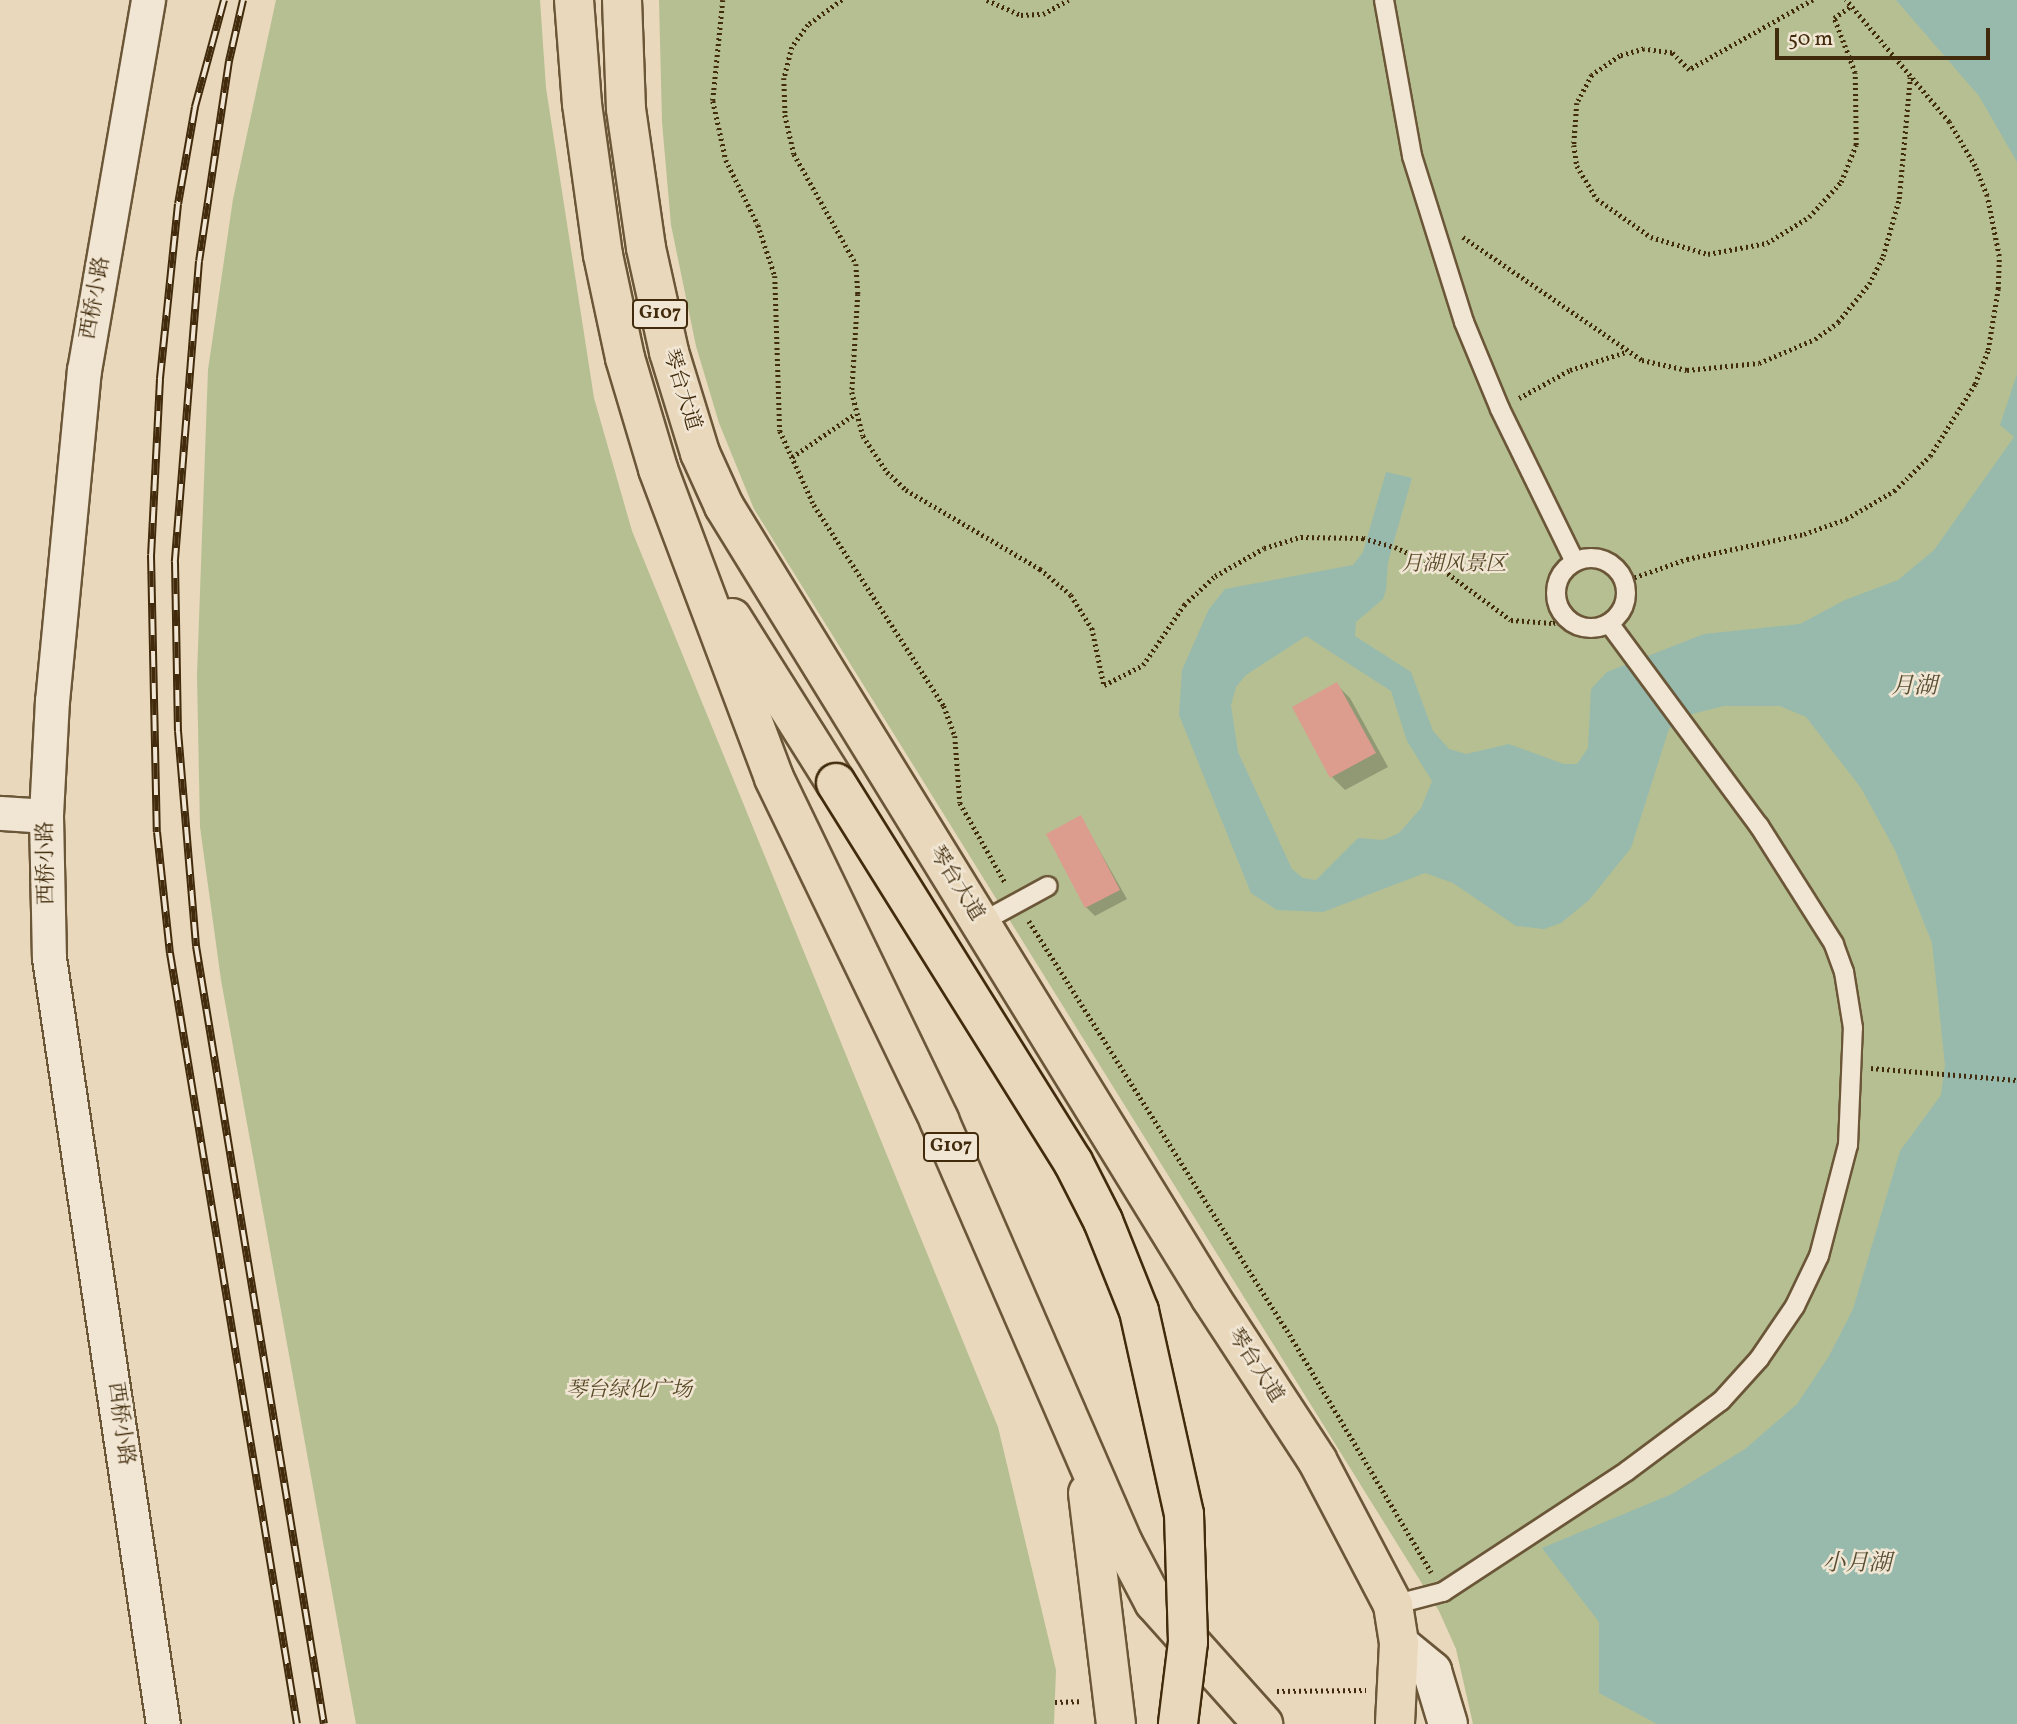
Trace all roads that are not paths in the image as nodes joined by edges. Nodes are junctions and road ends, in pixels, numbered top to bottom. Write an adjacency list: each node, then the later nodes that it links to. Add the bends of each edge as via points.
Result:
1 (148, 0): 9 (street, 西桥小路, via 84,369 52,700)
2 (574, 0): 5 (highway, G107, via 582,104 603,255 625,358)
3 (622, 0): 11 (highway, 琴台大道 / G107, via 626,109 646,248 669,352 700,453 739,536)
4 (1384, 0): 6 (lane, via 1412,156 1464,322 1500,409)
5 (686, 541): 12 (highway, G107, via 774,778 939,1120); 17 (highway, bridge, via 1073,1163 1103,1221 1139,1311 1184,1514 1188,1642)
6 (1575, 562): 7 (lane, via 1586,558 1609,563 1624,581 1624,605); 7 (lane, via 1556,588 1567,619 1587,628)
7 (1609, 623): 13 (lane, via 1789,869 1834,944 1844,972 1853,1028 1851,1110 1843,1170 1819,1256 1795,1306 1759,1359 1721,1401 1627,1471 1443,1592)
8 (0, 813): 9 (street)
9 (46, 816): 15 (street, 西桥小路, via 49,958)
10 (1048, 886): 11 (lane)
11 (980, 923): 13 (highway, 琴台大道 / G107, via 1211,1298 1317,1460)
12 (1082, 1443): 16 (highway); 18 (highway, G107, via 1123,1543 1154,1602)
13 (1393, 1605): 14 (highway, 琴台大道 / G107)
14 (1399, 1644): 19 (highway, 琴台大道 / G107); 20 (main road, via 1432,1671)
15 (163, 1724)
16 (1116, 1724)
17 (1178, 1724)
18 (1263, 1724)
19 (1395, 1724)
20 (1448, 1724)

